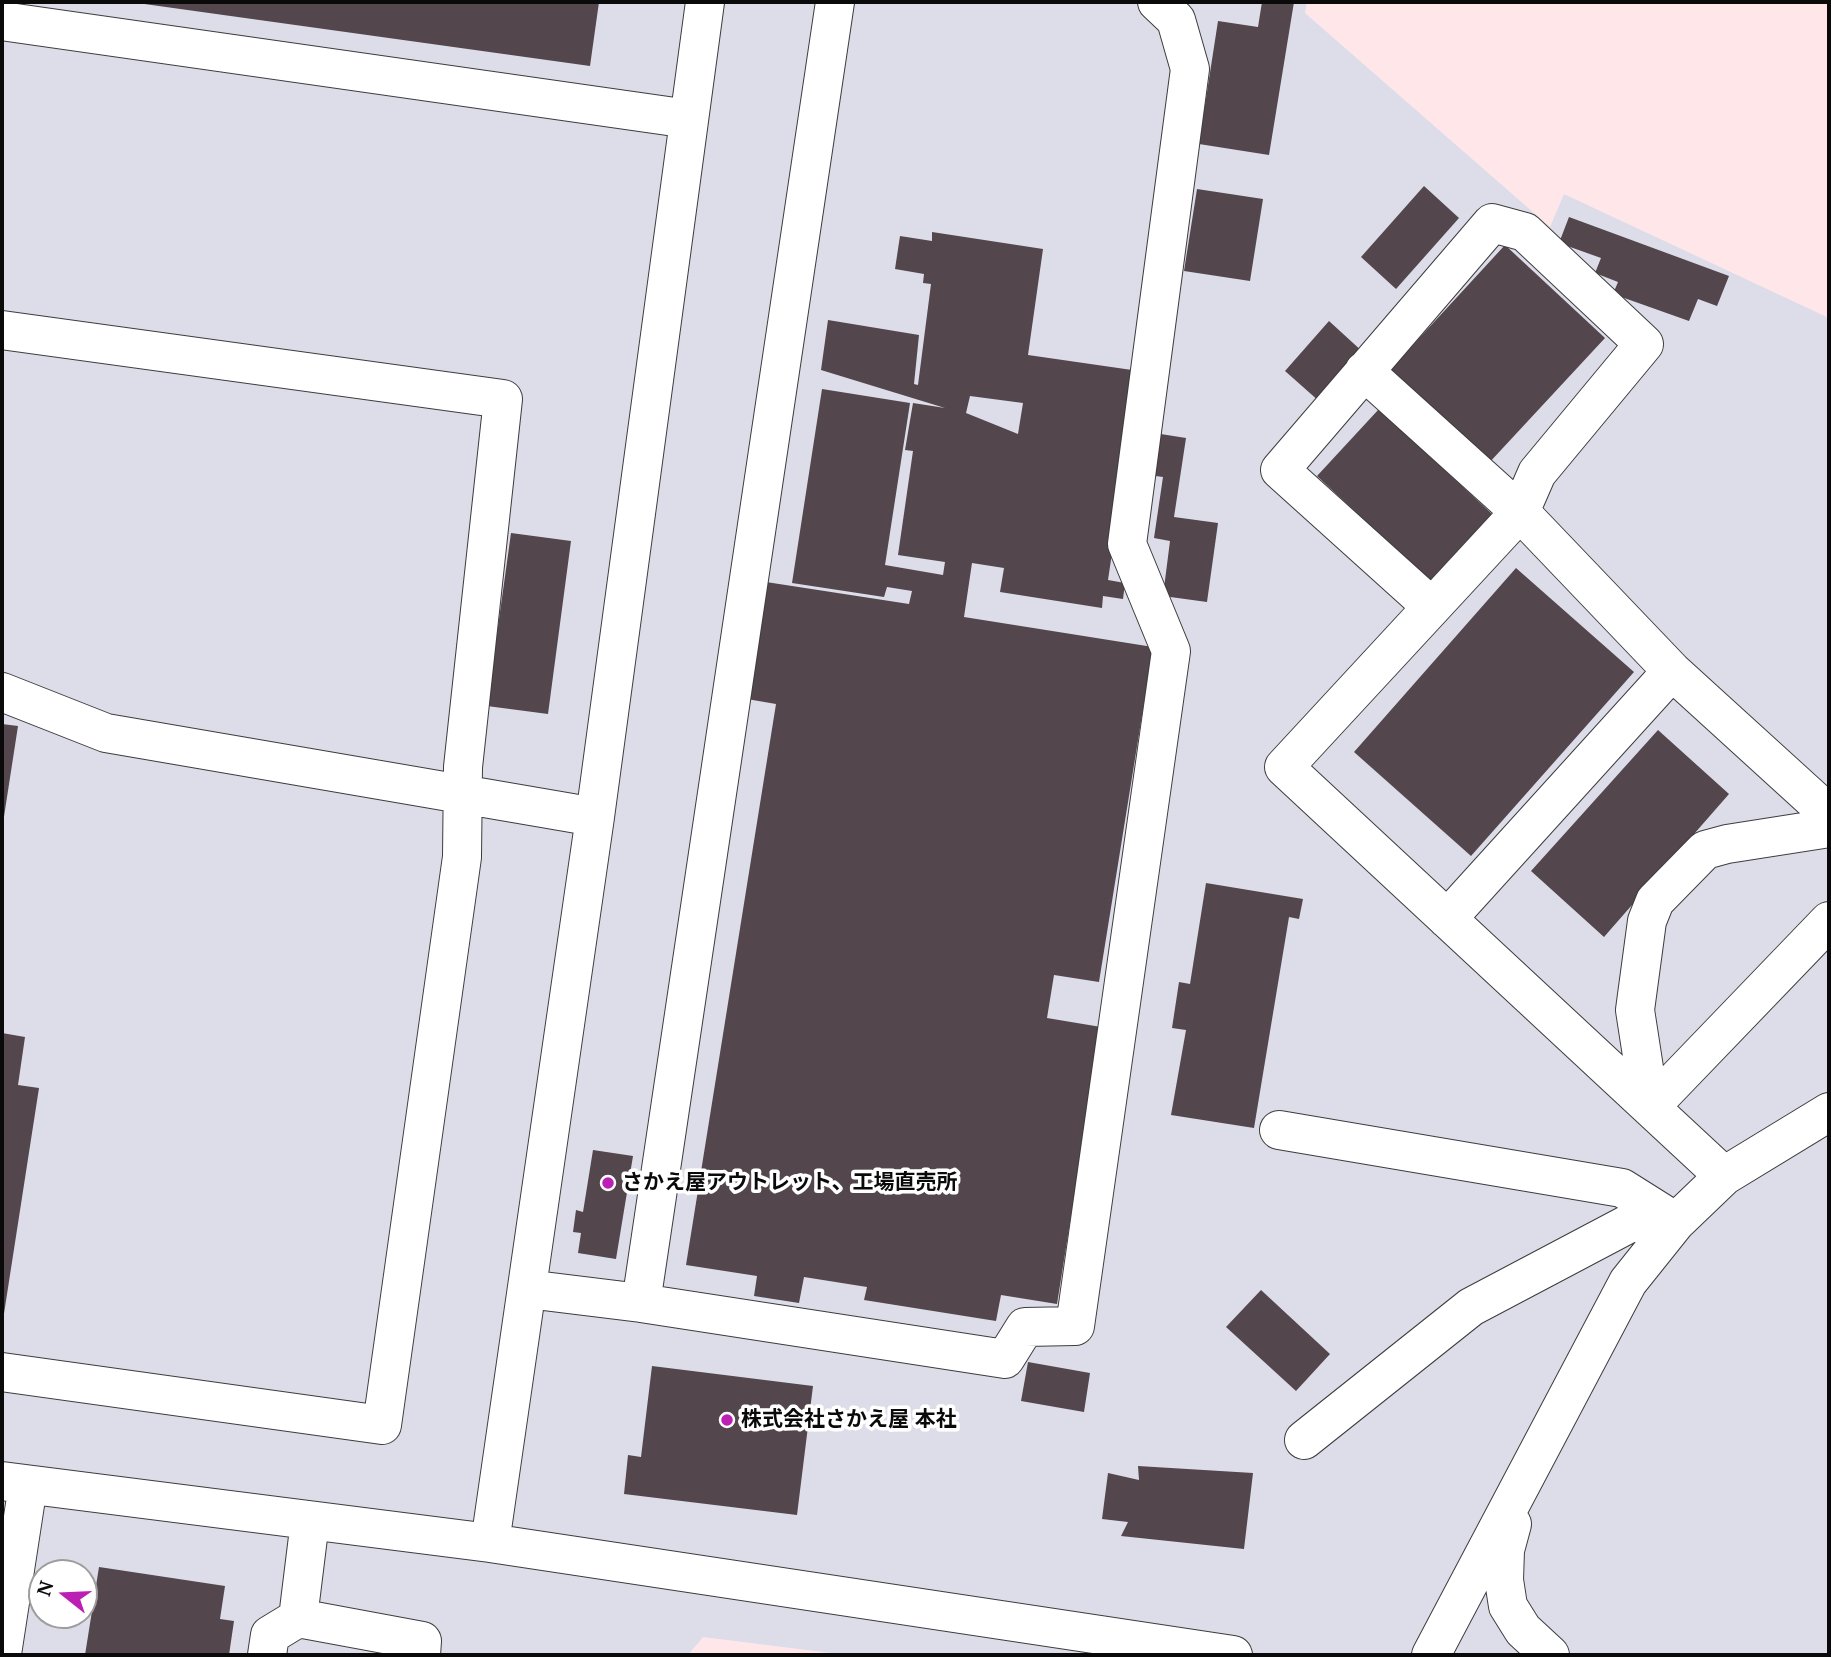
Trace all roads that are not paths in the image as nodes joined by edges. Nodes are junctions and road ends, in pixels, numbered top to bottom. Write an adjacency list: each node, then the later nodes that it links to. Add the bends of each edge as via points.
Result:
1 (705, 2): 5 (street)
2 (835, 2): 24 (street)
3 (1157, 2): 24 (street, via 1176,20 1189,69 1127,544 1171,651 1075,1326 1025,1327 1005,1359)
4 (2, 22): 5 (street)
5 (689, 119): 14 (street)
6 (2, 330): 12 (street, via 503,399)
7 (1364, 371): 8 (street); 8 (street, via 1492,223 1525,232 1644,344 1537,473); 9 (street, via 1280,470)
8 (1520, 512): 9 (street); 10 (street)
9 (1432, 607): 16 (street, via 1284,767)
10 (1672, 671): 13 (street); 16 (street)
11 (2, 692): 12 (street, via 106,733)
12 (463, 795): 14 (street); 25 (street, via 462,857 382,1425)
13 (1829, 814)
14 (595, 817): 23 (street)
15 (1829, 828): 18 (street, via 1705,850 1655,901 1647,921 1635,1010)
16 (1447, 919): 18 (street)
17 (1829, 921): 18 (street)
18 (1650, 1107): 21 (street)
19 (1829, 1112): 21 (street)
20 (1279, 1130): 22 (street, via 1622,1188)
21 (1724, 1176): 22 (street)
22 (1676, 1222): 26 (street, via 1630,1223 1471,1307); 27 (street, via 1628,1282)
23 (527, 1289): 24 (street); 30 (street)
24 (641, 1303)
25 (2, 1373)
26 (1304, 1440)
27 (1526, 1475): 36 (street); 37 (street, via 1505,1550 1504,1580 1508,1606 1523,1630)
28 (15, 1483): 29 (street); 32 (street)
29 (310, 1521): 30 (street); 31 (street)
30 (490, 1543): 35 (street)
31 (298, 1618): 33 (street, via 270,1635); 34 (street, via 422,1641)
32 (2, 1654)
33 (268, 1655)
34 (421, 1655)
35 (1233, 1655)
36 (1431, 1655)
37 (1550, 1655)

